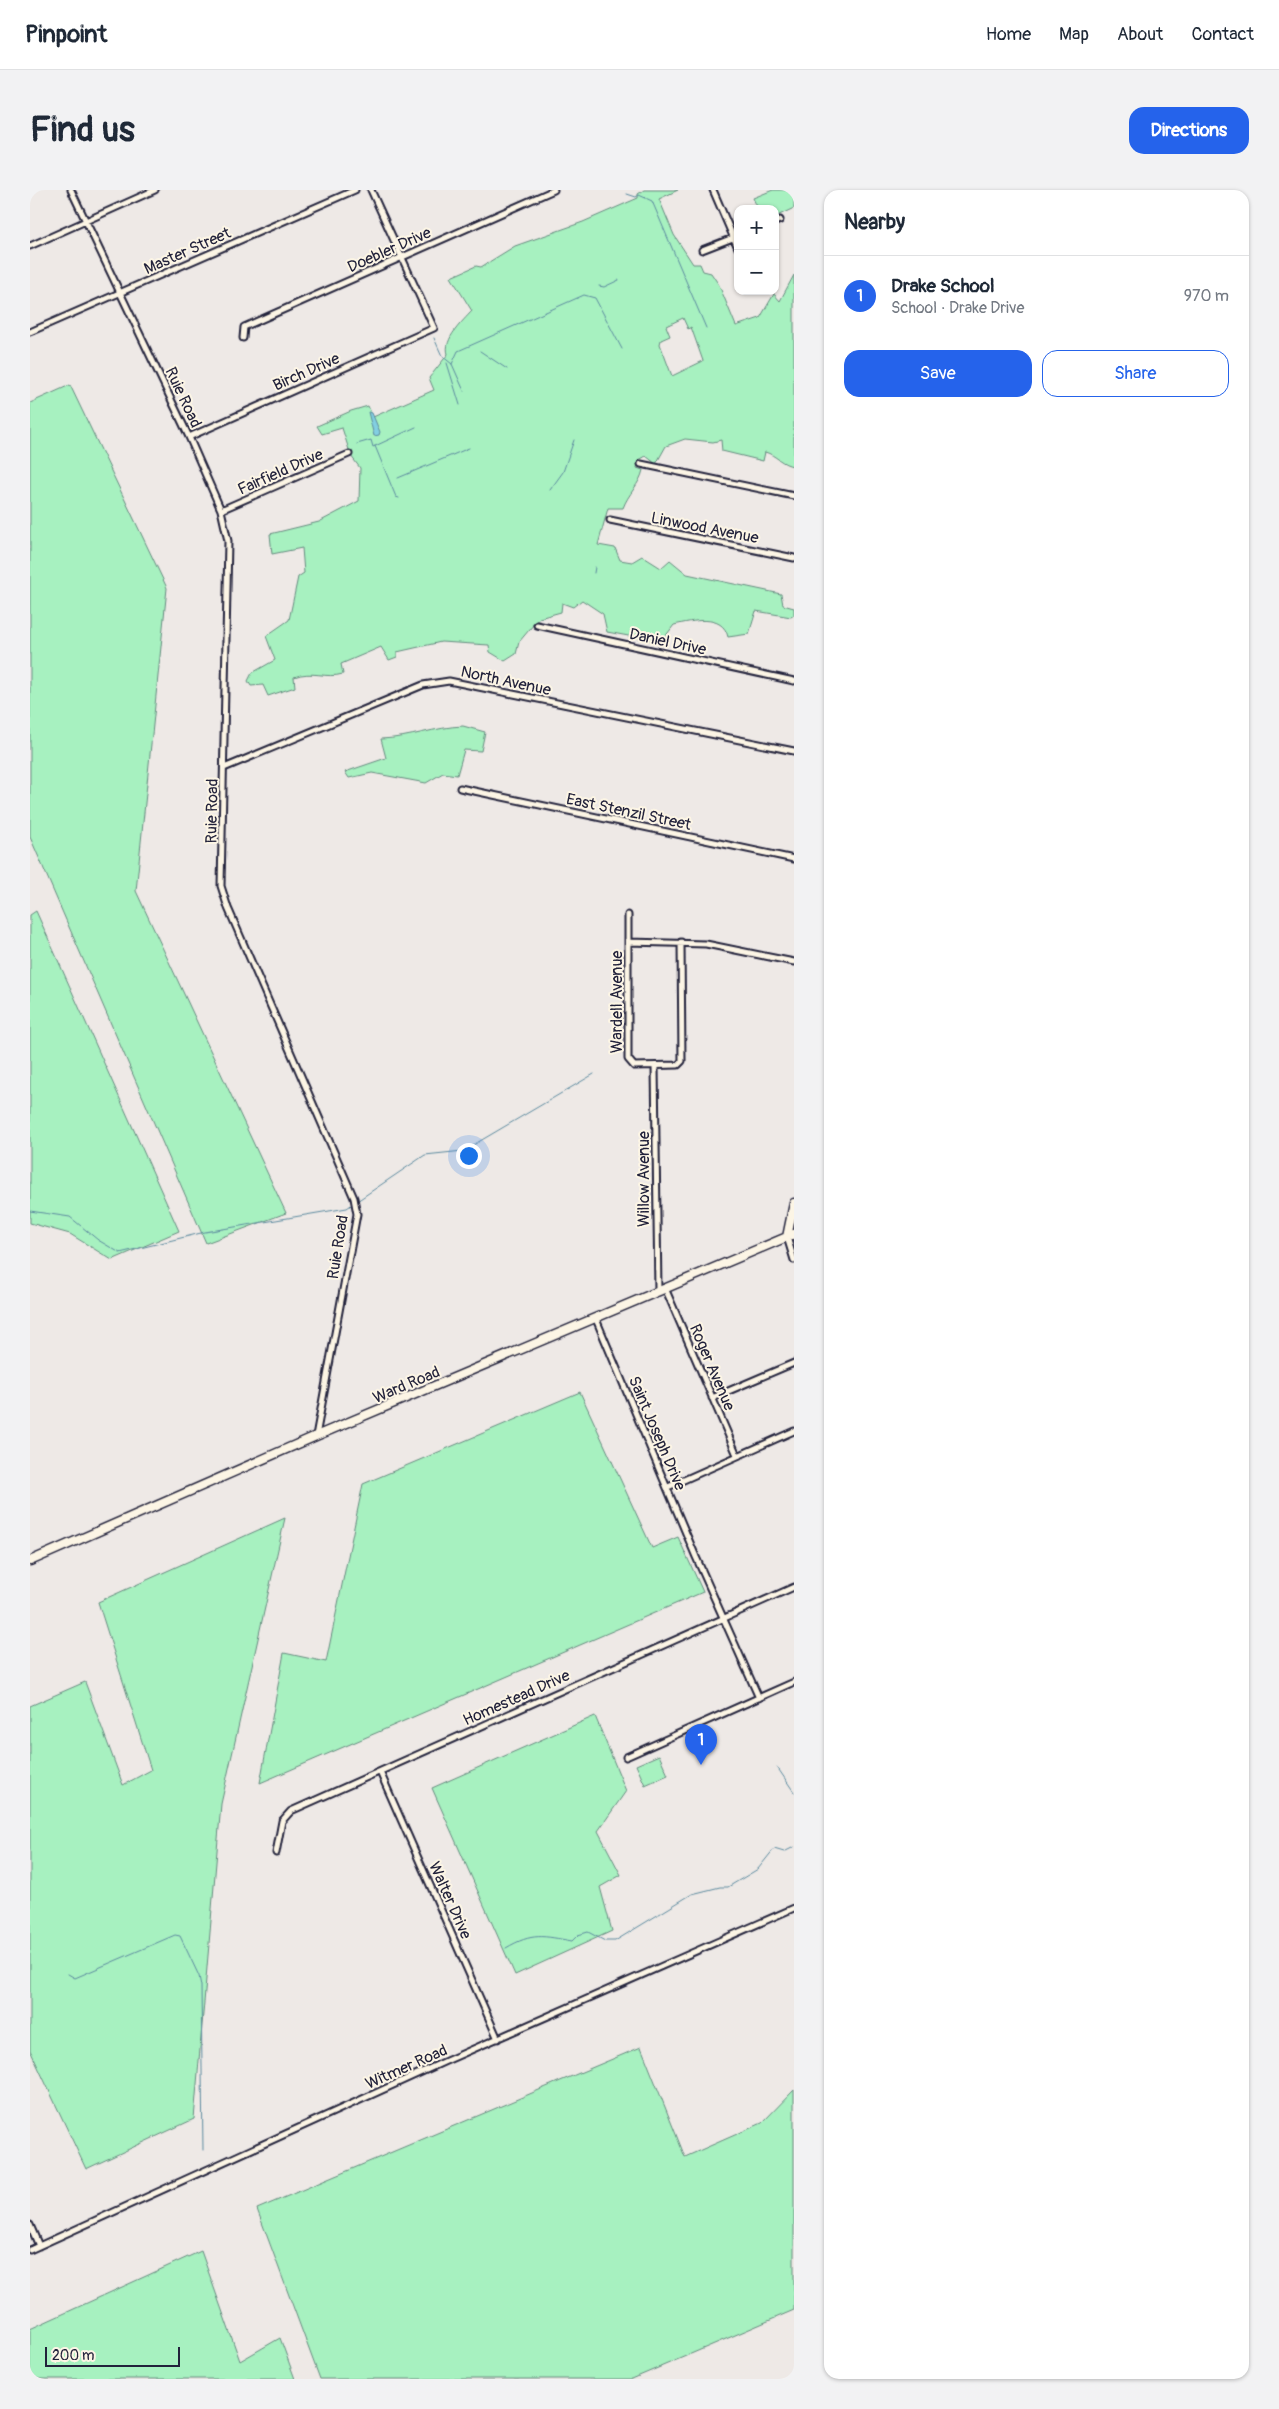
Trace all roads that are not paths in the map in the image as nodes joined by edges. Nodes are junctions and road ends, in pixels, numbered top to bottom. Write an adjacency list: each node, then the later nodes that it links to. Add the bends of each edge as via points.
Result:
1 (71, 190): 7 (street, Ruie Road)
2 (155, 190): 7 (street)
3 (355, 190): 13 (street, Master Street)
4 (371, 190): 12 (street)
5 (554, 190): 12 (street, Doebler Drive)
6 (713, 190): 8 (street)
7 (85, 221): 10 (street); 13 (street, Ruie Road)
8 (734, 233)
9 (734, 238): 11 (street)
10 (30, 246)
11 (702, 250)
12 (401, 257): 15 (street, Doebler Drive, via 244,327); 16 (street, Birch Drive, via 434,328)
13 (120, 293): 14 (street, Master Street); 16 (street, Ruie Road)
14 (30, 332)
15 (244, 338)
16 (189, 437): 20 (street, Ruie Road)
17 (350, 454): 20 (street, Fairfield Drive)
18 (641, 464): 19 (street)
19 (794, 496)
20 (221, 510): 26 (street, Ruie Road, via 228,541)
21 (610, 520): 22 (street, Linwood Avenue)
22 (794, 558)
23 (537, 625): 24 (street, Daniel Drive)
24 (794, 681)
25 (794, 752): 26 (street, North Avenue, via 449,681 423,685)
26 (224, 768): 42 (street, Ruie Road, via 221,886 354,1198 357,1214)
27 (460, 788): 28 (street, East Stenzil Street)
28 (794, 859)
29 (628, 915): 30 (street, Wardell Avenue)
30 (629, 942): 31 (street); 33 (street, Wardell Avenue, via 628,1059 634,1066)
31 (682, 942): 32 (street); 33 (street, Wardell Avenue, via 682,1061 678,1065)
32 (794, 962)
33 (655, 1067): 37 (street, Willow Avenue)
34 (794, 1203): 35 (main road)
35 (790, 1236): 36 (street); 37 (main road, Ward Road)
36 (794, 1260)
37 (661, 1290): 38 (main road, Ward Road); 40 (street, Roger Avenue)
38 (596, 1319): 42 (main road, Ward Road); 44 (street, Saint Joseph Drive)
39 (794, 1363): 40 (street)
40 (712, 1398): 43 (street, Roger Avenue)
41 (794, 1431): 43 (street)
42 (316, 1436): 45 (main road, Ward Road)
43 (737, 1455): 44 (street)
44 (668, 1487): 47 (street, Saint Joseph Drive)
45 (30, 1560)
46 (794, 1587): 47 (street, Homestead Drive)
47 (723, 1618): 49 (street, Saint Joseph Drive); 51 (street, Homestead Drive)
48 (794, 1682): 49 (street)
49 (760, 1698): 50 (street)
50 (626, 1757)
51 (380, 1772): 52 (street, Homestead Drive, via 291,1811 282,1821); 54 (street, Walter Drive)
52 (276, 1853)
53 (794, 1908): 54 (street, Witmer Road)
54 (498, 2039): 56 (street, Witmer Road)
55 (30, 2225): 56 (street)
56 (39, 2246): 57 (street, Witmer Road)
57 (30, 2250)

